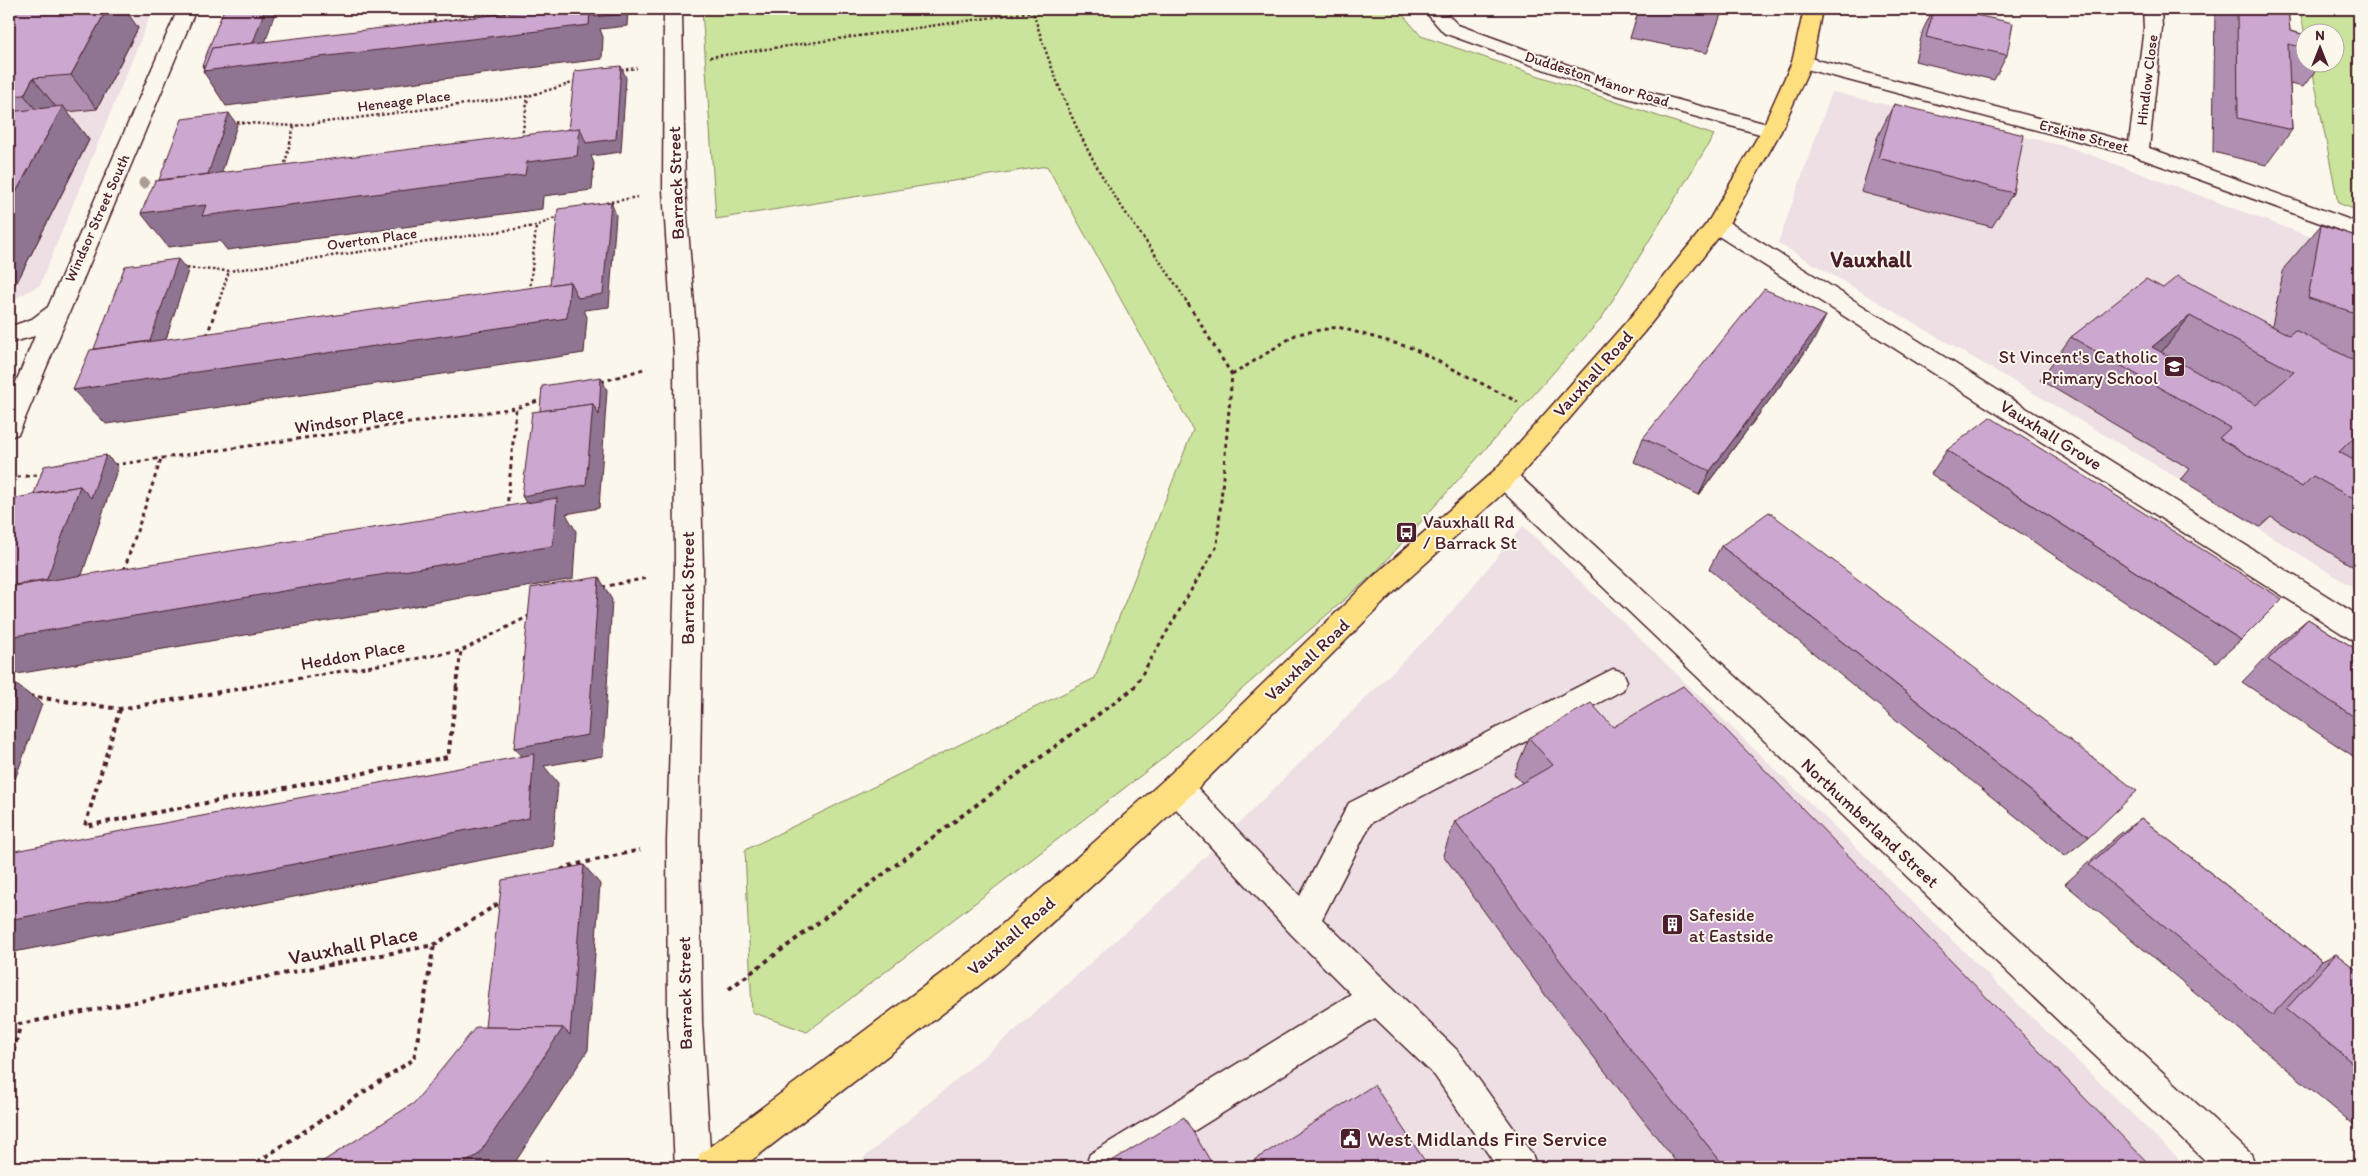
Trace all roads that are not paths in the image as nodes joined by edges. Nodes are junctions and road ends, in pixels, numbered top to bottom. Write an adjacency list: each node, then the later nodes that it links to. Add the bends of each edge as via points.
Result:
1 (187, 9): 11 (street, Windsor Street South)
2 (672, 9): 20 (street, Barrack Street, via 674,190 686,356 689,569 683,840 685,1022)
3 (1432, 9): 7 (street, Duddeston Manor Road, via 1451,29 1607,86)
4 (1813, 9): 6 (main road, Vauxhall Road)
5 (2152, 9): 8 (street, Hindlow Close, via 2153,28)
6 (1802, 62): 7 (main road, Vauxhall Road); 8 (street, Erskine Street)
7 (1771, 130): 9 (main road, Vauxhall Road)
8 (2138, 151): 10 (street, Erskine Street)
9 (1717, 225): 14 (main road, Vauxhall Road, via 1636,326); 15 (street, Vauxhall Grove)
10 (2359, 230)
11 (56, 312): 12 (street, via 47,321); 13 (street, Windsor Street South)
12 (9, 335)
13 (9, 428)
14 (1504, 477): 17 (main road, Vauxhall Road, via 1384,584); 24 (street, Northumberland Street)
15 (2359, 630)
16 (1613, 681): 18 (street, via 1360,813)
17 (1177, 788): 18 (street); 21 (main road, Vauxhall Road, via 992,956)
18 (1303, 923): 19 (street)
19 (1379, 996): 22 (street); 23 (street, via 1447,1064)
20 (693, 1167)
21 (713, 1167)
22 (1103, 1167)
23 (1519, 1167)
24 (2238, 1167)

